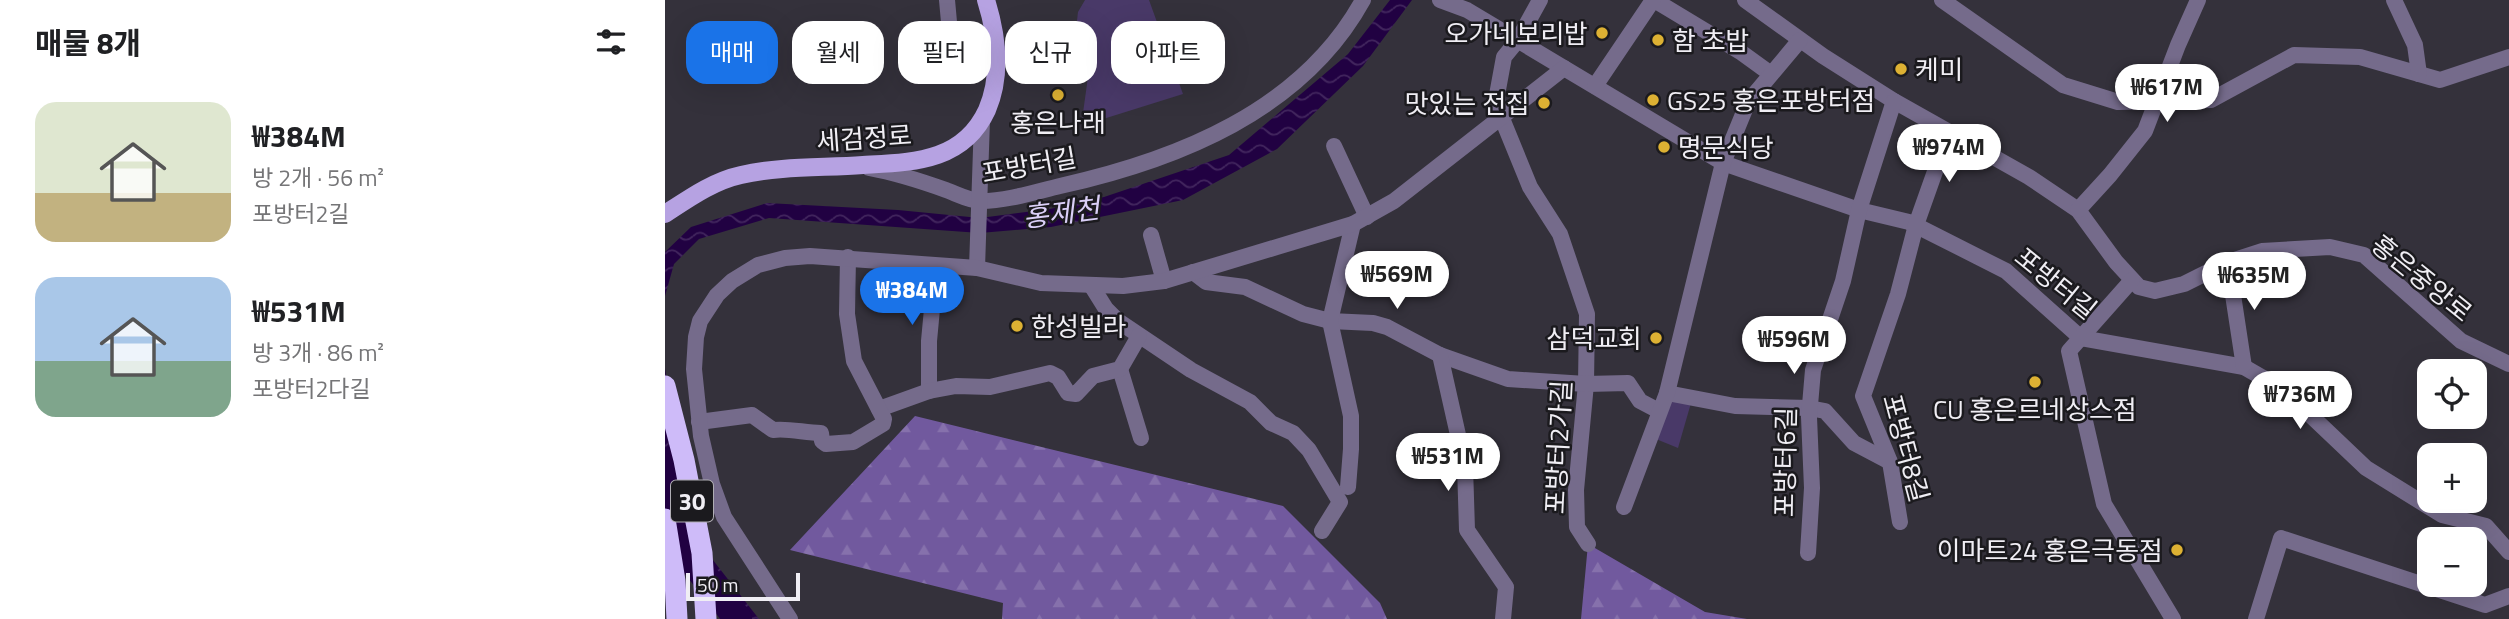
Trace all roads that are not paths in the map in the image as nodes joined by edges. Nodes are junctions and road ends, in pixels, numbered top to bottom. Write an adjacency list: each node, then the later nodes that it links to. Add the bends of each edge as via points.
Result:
1 (947, 0): 11 (street)
2 (986, 0): 22 (main road, 세검정로, via 997,60 991,100)
3 (1363, 0): 27 (street, 포방터길, via 1349,25 1294,85 1227,129 1123,171)
4 (1440, 0): 12 (street, 포방터길, via 1467,10)
5 (1540, 0): 12 (street)
6 (1654, 0): 16 (street); 18 (street)
7 (1745, 0): 13 (street)
8 (1942, 0): 20 (street, via 2063,85 2118,102)
9 (2198, 0): 20 (street)
10 (2394, 0): 17 (street, via 2415,45)
11 (949, 21)
12 (1517, 40): 15 (street, 포방터길); 21 (street, via 1504,57 1497,95)
13 (1800, 40): 16 (street); 19 (street)
14 (2509, 57): 17 (street, via 2440,80)
15 (1564, 68): 18 (street, 포방터길); 21 (street)
16 (1771, 74): 25 (street, via 1748,102)
17 (2419, 74): 20 (street, via 2360,57 2294,55 2211,100)
18 (1595, 86): 25 (street, 포방터길)
19 (1894, 101): 23 (street); 28 (street)
20 (2156, 101): 29 (street, via 2145,131)
21 (1501, 116): 31 (street, via 1394,201); 49 (street, 포방터2가길, via 1530,187 1560,234 1583,298 1588,333)
22 (982, 120): 26 (main road, 세검정로, via 961,143 934,157); 27 (street)
23 (1948, 132): 29 (street); 32 (street)
24 (1334, 146): 31 (street)
25 (1723, 163): 28 (street, 포방터길); 52 (street)
26 (853, 166): 27 (street, 포방터길, via 891,172); 30 (main road, 세검정로, via 740,175)
27 (980, 203): 35 (street)
28 (1859, 210): 32 (street, 포방터길); 53 (street, 포방터6길, via 1843,281 1813,370)
29 (2078, 210): 39 (street)
30 (665, 214)
31 (1360, 220): 38 (street); 42 (street)
32 (1916, 225): 44 (street, 포방터길, via 2006,271); 58 (street, 포방터8길, via 1863,396)
33 (1151, 235): 40 (street)
34 (848, 257): 37 (street); 54 (street, via 847,314 854,361); 56 (street, via 785,258 758,265 717,295 700,321 696,337)
35 (977, 260): 37 (street); 41 (street, via 1041,283)
36 (2228, 262): 39 (street, 홍은중앙로, via 2184,284 2155,291); 46 (street, 홍은중앙로, via 2262,251 2330,247 2364,255 2461,341); 47 (street)
37 (936, 265): 51 (street)
38 (1193, 272): 40 (street); 42 (street, via 1206,282 1245,287 1303,314)
39 (2132, 280): 44 (street)
40 (1164, 281): 41 (street)
41 (1091, 285): 43 (street, via 1106,309)
42 (1330, 321): 45 (street, via 1387,327); 59 (street, via 1351,416)
43 (1139, 336): 48 (street); 63 (street, via 1250,402 1309,450 1340,502)
44 (2081, 338): 47 (street, 포방터길); 73 (street, via 2069,351 2104,504)
45 (1440, 355): 49 (street, via 1508,379); 72 (street, via 1465,466 1467,530 1506,587)
46 (2509, 364)
47 (2243, 367): 65 (street, 포방터길, via 2284,390 2365,468 2442,515 2486,526)
48 (1120, 369): 51 (street, via 1093,376 1076,394 1069,393 1050,373 990,387); 57 (street)
49 (1586, 384): 55 (street, via 1628,383 1640,401); 64 (street, 포방터2가길, via 1576,490 1577,527)
50 (665, 386): 70 (highway, 30, via 702,553)
51 (929, 391): 54 (street)
52 (1667, 393): 53 (street, via 1735,406); 55 (street)
53 (1809, 408): 58 (street, via 1825,411 1854,443); 66 (street, 포방터6길, via 1812,488)
54 (879, 409): 56 (street, via 883,424 849,443 824,443 821,433 772,430 748,415)
55 (1660, 411): 60 (street)
56 (699, 422): 71 (street, via 724,517)
57 (1141, 438)
58 (1890, 462): 62 (street, 포방터8길)
59 (1348, 487)
60 (1624, 507)
61 (665, 519): 69 (highway, 30, bridge)
62 (1901, 522)
63 (1322, 531)
64 (1588, 544)
65 (2509, 552)
66 (1808, 553)
67 (2509, 596): 74 (street, via 2485,605 2281,538)
68 (665, 598): 69 (main road)
69 (678, 619)
70 (706, 619)
71 (790, 619)
72 (1503, 619)
73 (2173, 619)
74 (2256, 619)

